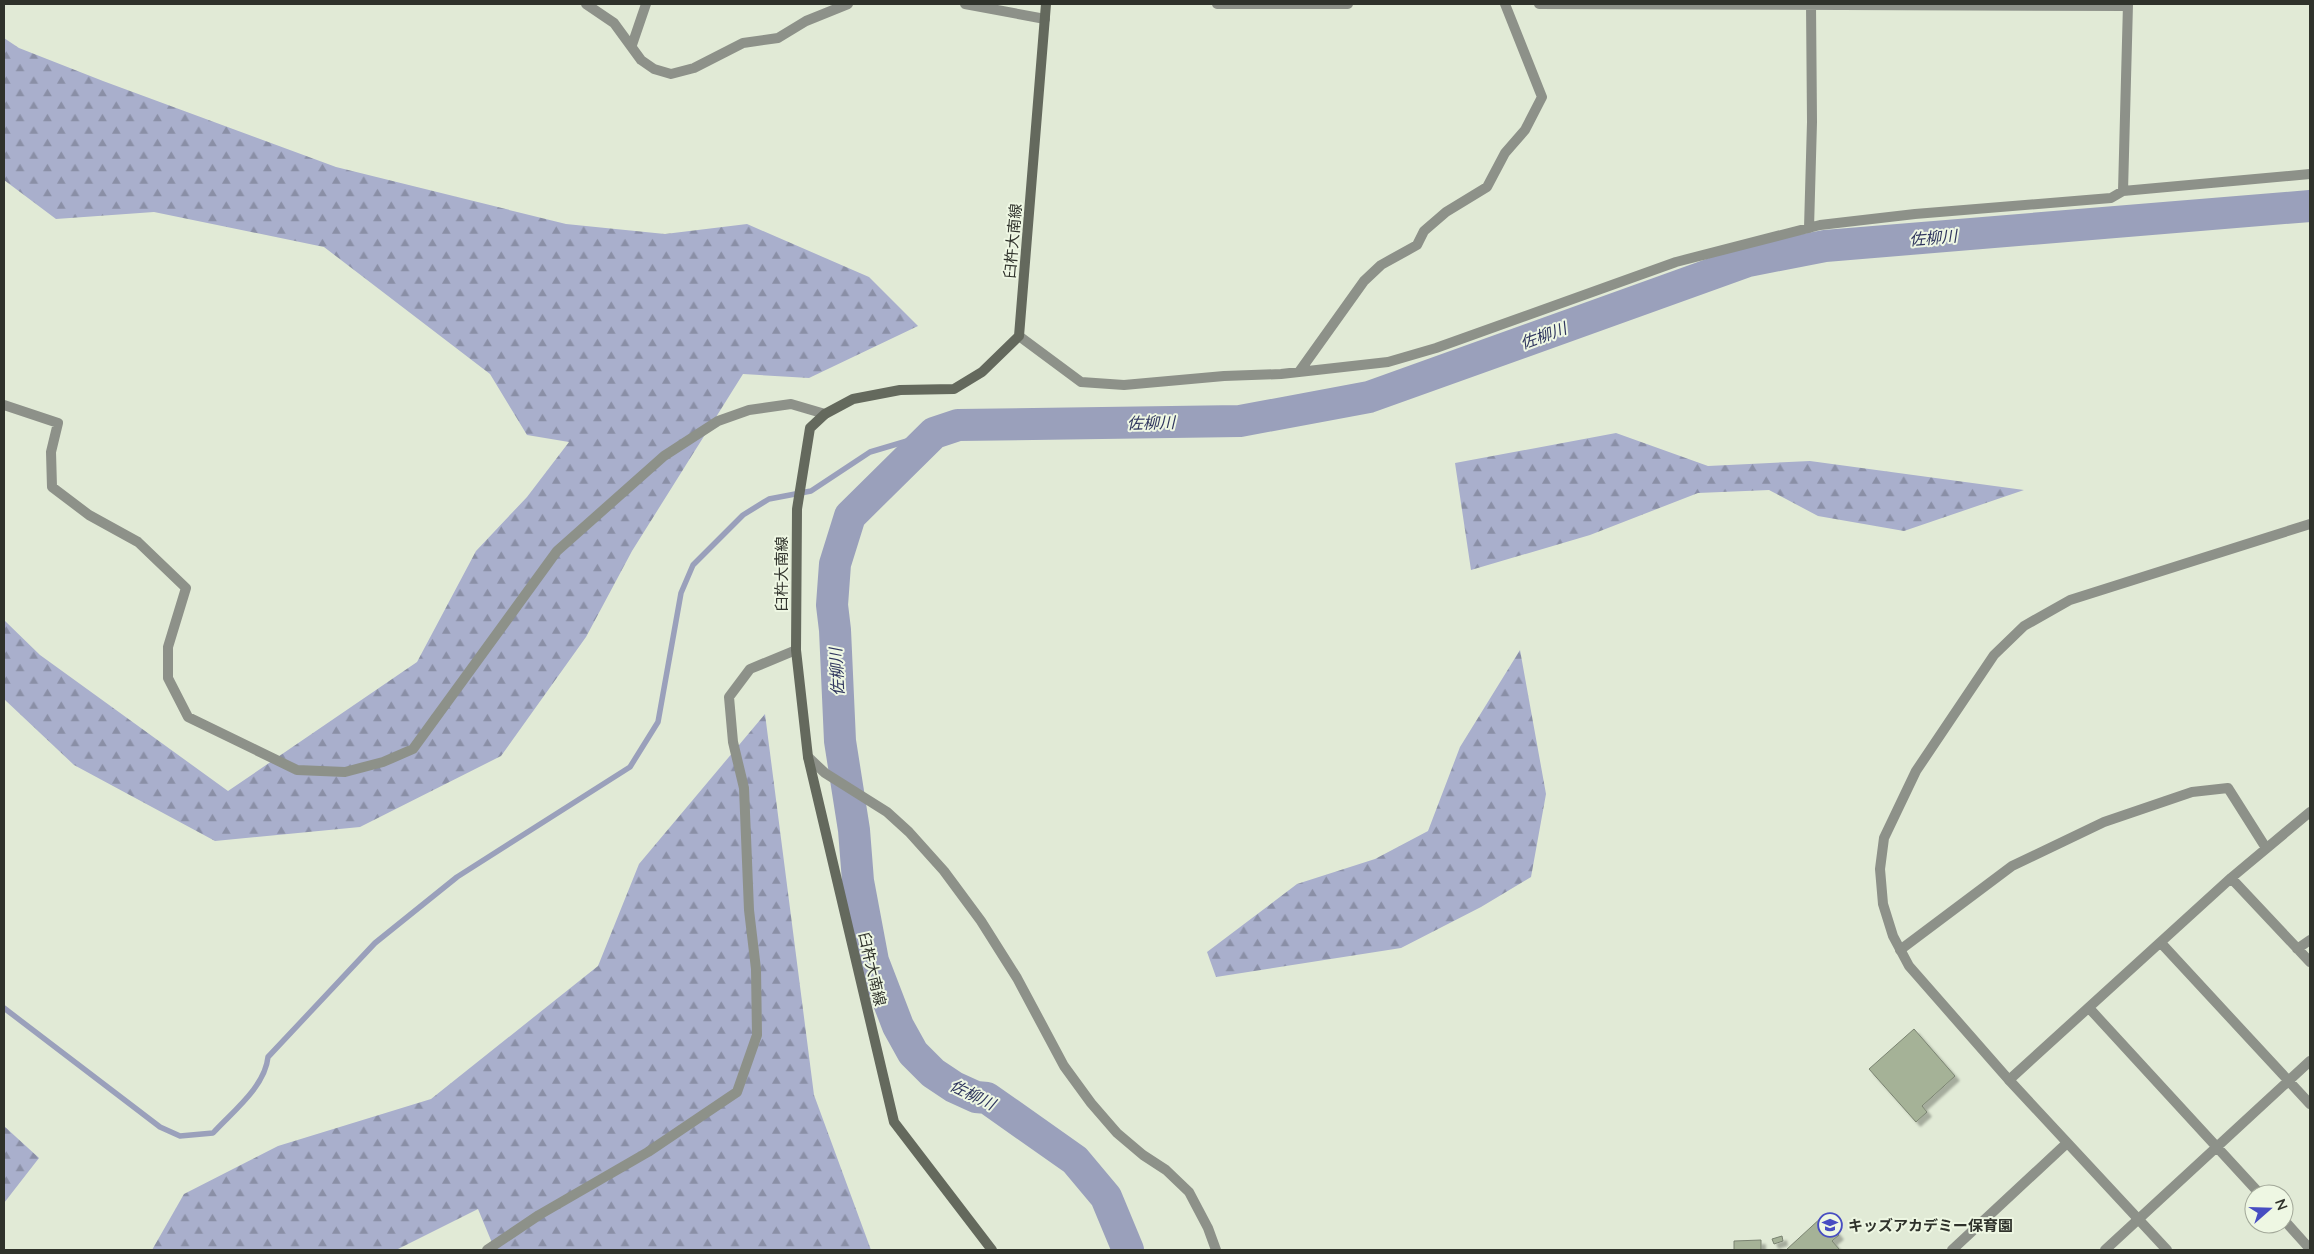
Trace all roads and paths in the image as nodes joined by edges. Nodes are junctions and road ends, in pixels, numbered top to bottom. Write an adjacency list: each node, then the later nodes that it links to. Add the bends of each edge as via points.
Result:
1 (586, 4): 13 (street, via 614,23)
2 (646, 4): 13 (street)
3 (848, 4): 13 (street, via 806,21 778,38 743,43 702,64 671,74 654,69 641,60)
4 (965, 4): 12 (street)
5 (1046, 4): 12 (main road, 臼杵大南線)
6 (1217, 4): 7 (street)
7 (1348, 4)
8 (1505, 4): 18 (street, via 1542,97 1538,107 1525,130 1505,153 1488,187 1446,212 1424,230 1418,245 1381,265 1364,281)
9 (1539, 4): 10 (street)
10 (1811, 4): 11 (street); 16 (street)
11 (2128, 5): 15 (street)
12 (1045, 19): 17 (main road, 臼杵大南線)
13 (632, 45)
14 (2310, 174): 15 (street)
15 (2123, 191): 16 (street, via 2111,198 1915,214)
16 (1809, 228): 18 (street, via 1676,262 1436,348 1388,362)
17 (1019, 336): 18 (street, via 1081,382 1124,385); 20 (main road, 臼杵大南線, via 982,372 954,389 900,390 854,399)
18 (1300, 372)
19 (4, 405): 20 (street, via 58,423 52,452 52,487 89,514 138,542 186,588 168,647 168,678 188,717 297,770 345,772 383,762 413,749 557,551 664,456 718,421 749,410 791,404)
20 (825, 414): 22 (main road, 臼杵大南線, via 810,428 797,509)
21 (2310, 524): 30 (street, via 2070,600 2024,626 2008,640 1994,655 1916,772 1884,838 1880,869 1883,904)
22 (796, 650): 23 (main road, 臼杵大南線); 43 (street, via 750,669 729,697 733,742 744,788 749,910 756,969 757,1034 737,1092 648,1152 539,1215)
23 (808, 757): 44 (main road, 臼杵大南線, via 894,1122); 45 (street, via 825,773 887,812 944,871 1017,978 1064,1066 1117,1133 1189,1192)
24 (2310, 812): 25 (street)
25 (2266, 848): 26 (street); 30 (street, via 2228,788 2192,792 2104,822 2012,866)
26 (2231, 878): 28 (street); 29 (street)
27 (2310, 940): 29 (street)
28 (2161, 943): 32 (street); 35 (street)
29 (2297, 949): 31 (street)
30 (1900, 950): 34 (street, via 1921,980)
31 (2310, 962)
32 (2089, 1008): 34 (street); 38 (street)
33 (2310, 1061): 35 (street)
34 (2008, 1080): 37 (street)
35 (2289, 1081): 36 (street); 38 (street)
36 (2310, 1104)
37 (2068, 1144): 40 (street); 46 (street)
38 (2217, 1147): 39 (street); 40 (street)
39 (2251, 1184)
40 (2138, 1220): 47 (street); 48 (street)
41 (2294, 1231): 42 (street)
42 (2310, 1249)
43 (487, 1250)
44 (992, 1250)
45 (1216, 1250)
46 (1952, 1250)
47 (2105, 1250)
48 (2167, 1250)

